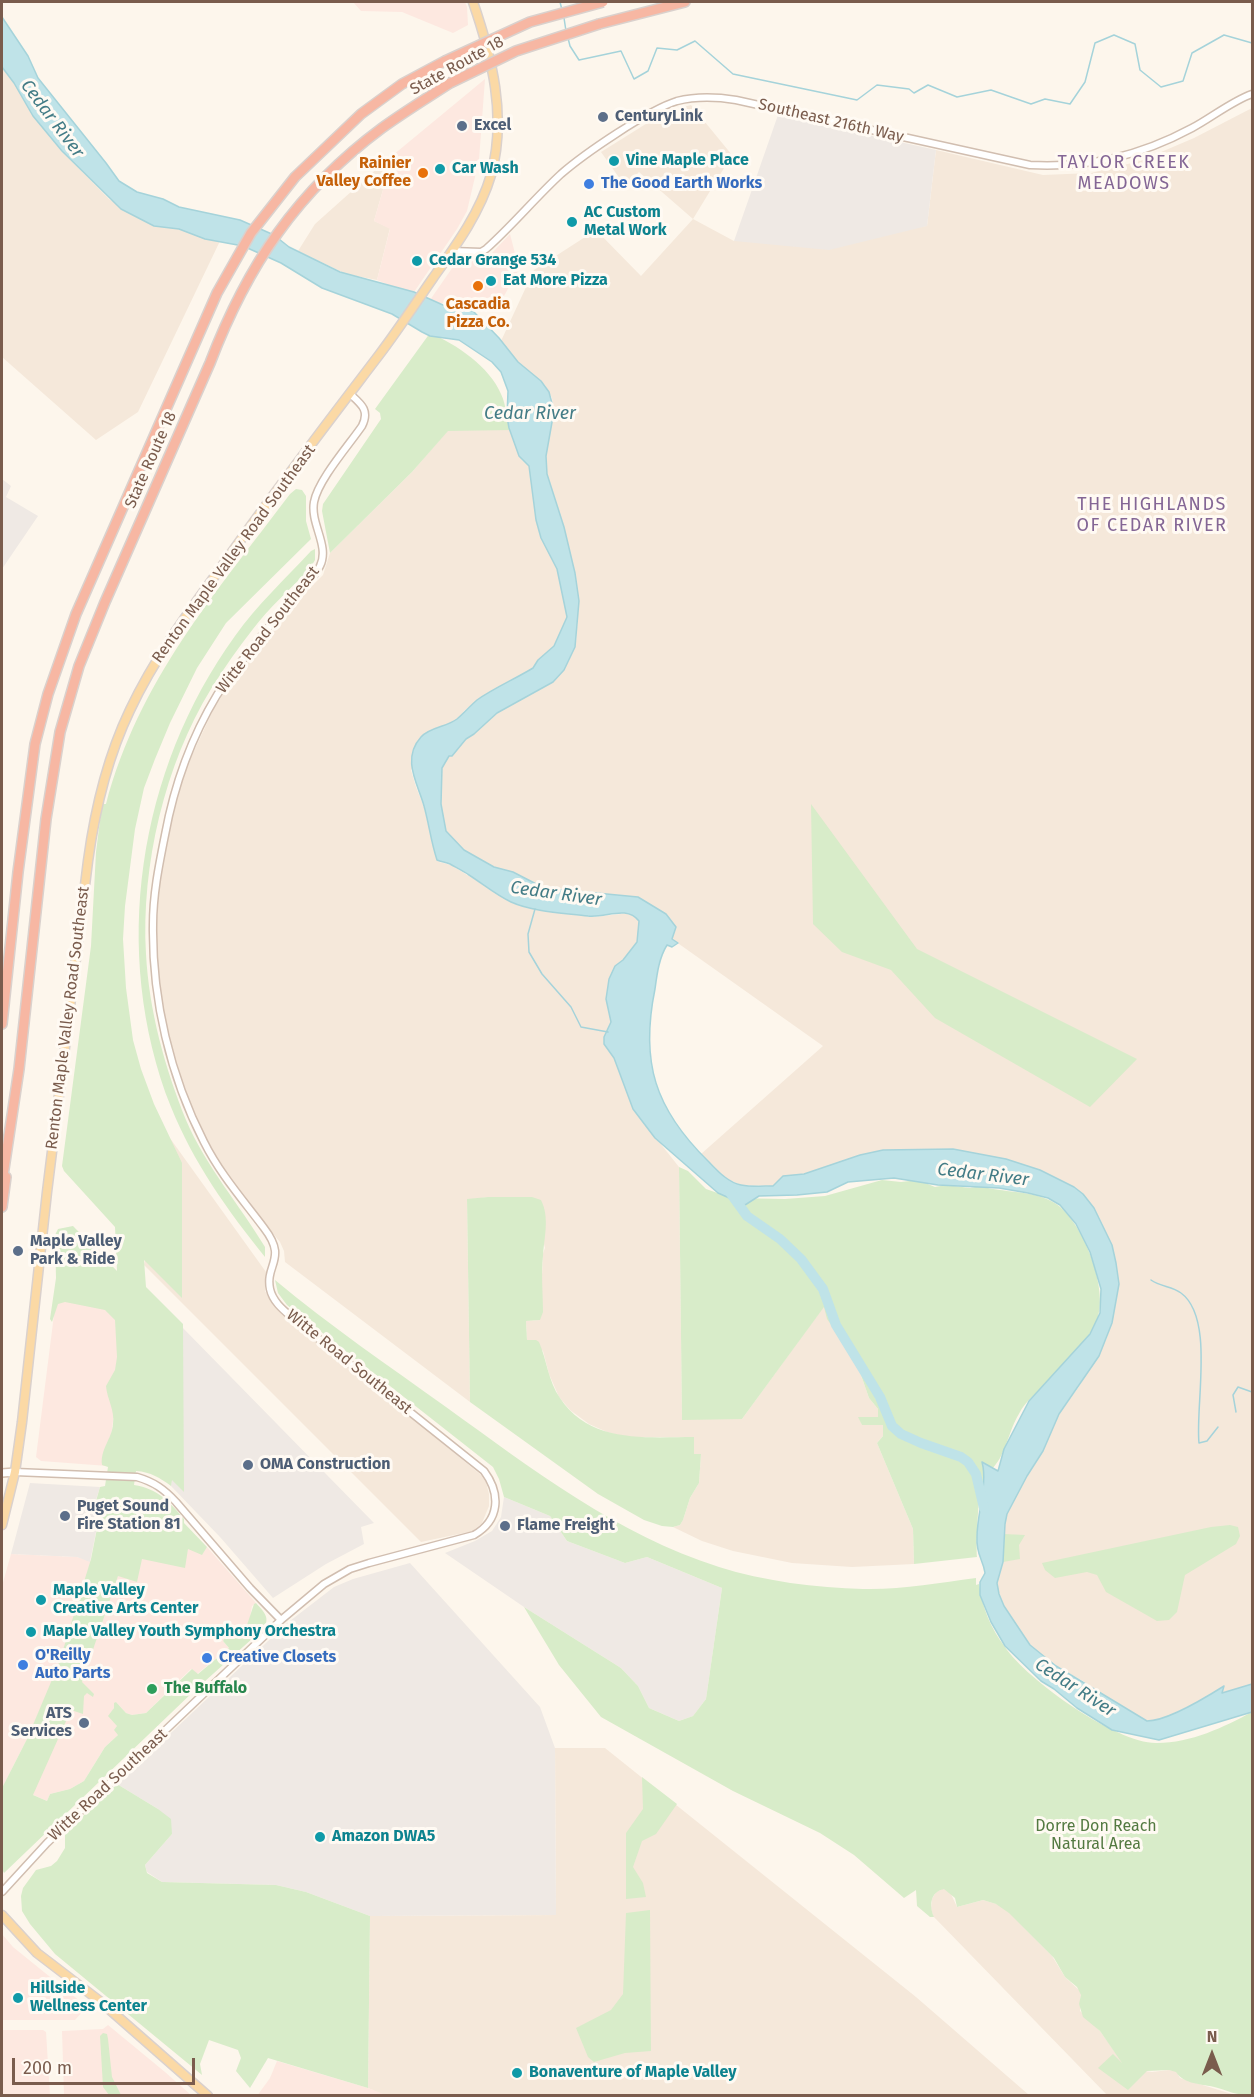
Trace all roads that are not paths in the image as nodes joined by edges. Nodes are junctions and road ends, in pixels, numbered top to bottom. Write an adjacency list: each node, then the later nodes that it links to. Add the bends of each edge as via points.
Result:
1 (473, 2): 5 (main road, Renton Maple Valley Road Southeast, via 492,68 498,112 497,147 483,196)
2 (603, 2): 7 (highway, State Route 18, bridge, via 530,22 402,84 341,132 280,195 251,233 217,293 76,614 48,694 35,744)
3 (685, 2): 10 (highway, State Route 18, bridge, via 516,51 450,83 381,128 341,161 300,203 267,246 237,300 105,602 68,703 46,819)
4 (1249, 95): 5 (street, Southeast 216th Way, via 1144,151 1054,166 1030,165 720,97 684,100 639,120 568,169 486,249)
5 (452, 251): 6 (main road, Renton Maple Valley Road Southeast)
6 (350, 394): 13 (main road, Renton Maple Valley Road Southeast, via 166,644 129,712 105,776 89,850); 16 (street, Witte Road Southeast, via 362,405 365,417 315,499 315,523 323,550 321,564 218,695 189,750 173,799 155,890 153,925 160,1013 174,1070 204,1143 228,1183 274,1243 270,1288 276,1301 484,1471 495,1489 496,1503 492,1516 477,1533 350,1569 324,1584)
7 (6, 985): 8 (highway); 9 (highway, State Route 18)
8 (2, 1003)
9 (2, 1024)
10 (14, 1109): 11 (highway, State Route 18); 12 (highway)
11 (2, 1182)
12 (2, 1207)
13 (15, 1472): 14 (main road); 15 (main road, Renton Maple Valley Road Southeast); 16 (street, via 137,1477 151,1481 163,1488)
14 (2, 1473)
15 (2, 1525)
16 (282, 1620): 17 (street, Witte Road Southeast, via 47,1843)
17 (2, 1892)
18 (2, 1915): 19 (main road, via 37,1953 101,2002)
19 (208, 2096)

